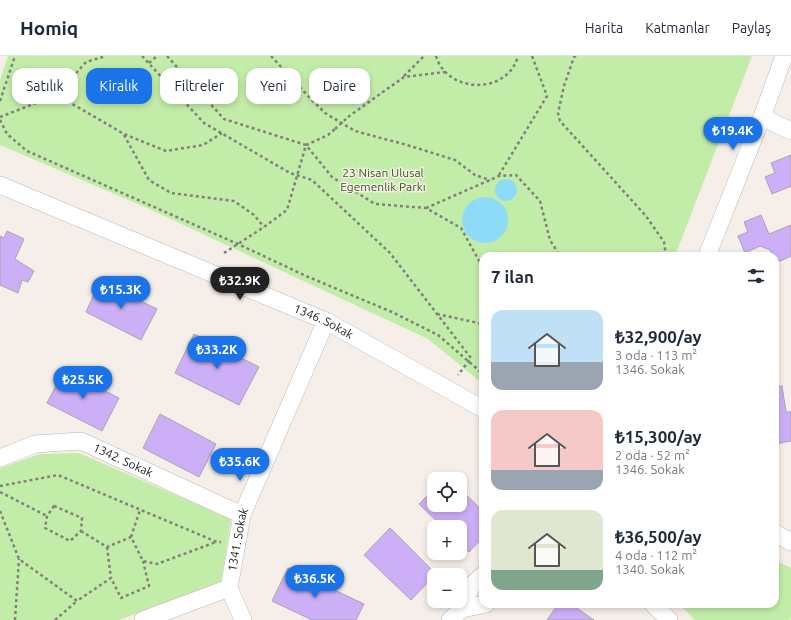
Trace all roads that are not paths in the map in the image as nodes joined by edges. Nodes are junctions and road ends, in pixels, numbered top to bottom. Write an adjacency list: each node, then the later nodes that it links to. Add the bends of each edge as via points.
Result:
1 (784, 56): 2 (street)
2 (762, 117): 3 (street); 5 (street)
3 (791, 131)
4 (0, 185): 6 (street, 1346. Sokak)
5 (709, 252)
6 (326, 321): 7 (street, 1346. Sokak); 9 (street, 1341. Sokak)
7 (479, 407)
8 (0, 458): 9 (street, 1342. Sokak, via 35,444 81,441)
9 (242, 514): 13 (street, 1341. Sokak)
10 (779, 535): 11 (street)
11 (791, 542)
12 (479, 579): 16 (street, via 472,585)
13 (229, 588): 17 (street, 1341. Sokak); 18 (street)
14 (479, 607): 16 (street)
15 (657, 608): 19 (street)
16 (456, 615)
17 (143, 620)
18 (243, 620)
19 (669, 620)

